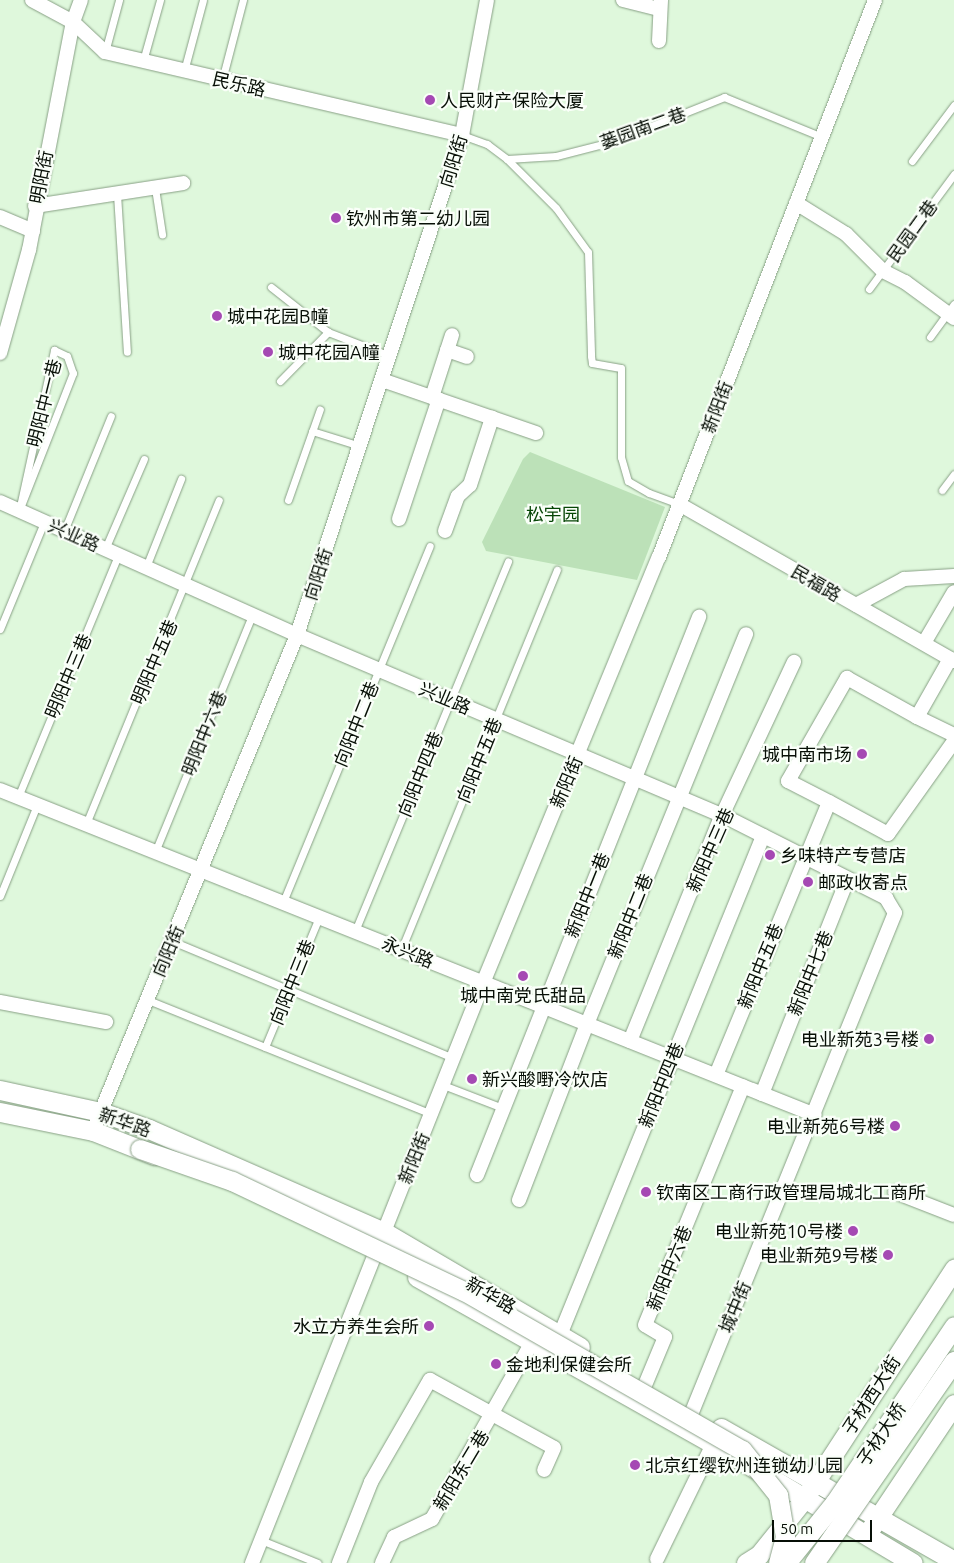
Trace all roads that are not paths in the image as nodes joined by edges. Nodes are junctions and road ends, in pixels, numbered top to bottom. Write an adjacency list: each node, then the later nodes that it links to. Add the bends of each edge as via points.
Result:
1 (32, 0): 11 (street, 民乐路)
2 (80, 0): 11 (street, 明阳街)
3 (119, 0): 13 (lane)
4 (160, 0): 14 (lane)
5 (203, 0): 15 (lane)
6 (243, 0): 16 (lane)
7 (487, 0): 18 (street, 向阳街)
8 (623, 0): 10 (street)
9 (875, 0): 19 (street, 新阳街)
10 (660, 5): 12 (street)
11 (72, 22): 13 (street, 民乐路); 27 (street, 明阳街)
12 (659, 41)
13 (105, 52): 14 (street, 民乐路)
14 (143, 61): 15 (street, 民乐路)
15 (184, 71): 16 (street, 民乐路)
16 (222, 80): 18 (street, 民乐路)
17 (954, 105): 21 (lane)
18 (462, 136): 20 (lane, via 487,144); 42 (street, 向阳街)
19 (822, 137): 20 (lane, 蒌园南二巷, via 724,97 611,142 556,156); 26 (street, 新阳街)
20 (507, 159): 60 (lane, via 556,208 588,252 592,363 621,368 621,457 628,481 648,493)
21 (912, 161)
22 (954, 174): 31 (lane, 民园二巷)
23 (183, 184): 24 (street)
24 (155, 188): 25 (street); 30 (lane)
25 (118, 194): 27 (street); 40 (lane)
26 (796, 203): 31 (street, via 846,234); 60 (street, 新阳街)
27 (35, 206): 29 (street, 明阳街)
28 (0, 217): 29 (street)
29 (33, 231): 35 (street, 明阳街)
30 (162, 234)
31 (883, 271): 33 (lane, 民园二巷); 34 (street)
32 (271, 287): 36 (lane)
33 (870, 289)
34 (952, 312): 38 (lane)
35 (3, 330): 41 (street, 明阳街)
36 (328, 332): 42 (lane); 45 (lane)
37 (452, 335): 39 (street)
38 (930, 337)
39 (447, 350): 43 (street); 46 (street)
40 (127, 352)
41 (0, 353)
42 (390, 356): 44 (street, 向阳街)
43 (467, 357)
44 (382, 380): 46 (street); 52 (street, 向阳街)
45 (280, 381)
46 (436, 398): 49 (street); 62 (street)
47 (320, 409): 50 (lane)
48 (111, 416): 64 (lane)
49 (492, 418): 51 (street); 65 (street, via 470,485 458,496)
50 (312, 431): 52 (lane); 58 (lane)
51 (536, 433)
52 (360, 446): 80 (street, 向阳街)
53 (144, 459): 67 (lane)
54 (954, 474): 56 (lane)
55 (181, 479): 70 (lane)
56 (942, 490)
57 (219, 500): 73 (lane, 明阳中五巷)
58 (288, 500)
59 (0, 502): 61 (street, 兴业路)
60 (679, 504): 75 (street, 民福路); 90 (street, 新阳街)
61 (19, 511): 61 (lane, 明阳中一巷, via 73,373 67,356 54,350); 63 (street, 兴业路)
62 (399, 519)
63 (44, 522): 64 (street, 兴业路); 78 (lane)
64 (64, 531): 67 (street, 兴业路)
65 (445, 532)
66 (430, 546): 84 (lane, 向阳中二巷)
67 (105, 549): 68 (street, 兴业路)
68 (118, 555): 70 (street, 兴业路); 94 (lane, 明阳中三巷)
69 (508, 561): 85 (lane, 向阳中四巷)
70 (146, 567): 73 (street, 兴业路)
71 (557, 570): 87 (lane, 向阳中五巷)
72 (954, 576): 75 (street, via 904,579)
73 (186, 585): 76 (street, 兴业路); 98 (lane, 明阳中五巷)
74 (954, 592): 81 (street)
75 (856, 605): 81 (street, 民福路)
76 (252, 615): 80 (street, 兴业路); 100 (lane, 明阳中六巷)
77 (700, 616): 91 (street, 新阳中一巷)
78 (0, 629)
79 (746, 634): 93 (street, 新阳中二巷)
80 (297, 635): 84 (street, 兴业路); 102 (street, 向阳街)
81 (924, 643): 82 (street, 民福路)
82 (952, 660): 86 (street)
83 (794, 662): 97 (street, 新阳中三巷)
84 (379, 670): 85 (street, 兴业路); 106 (lane, 向阳中二巷)
85 (450, 700): 87 (street, 兴业路); 108 (lane, 向阳中四巷)
86 (917, 717): 88 (street); 95 (street, via 847,678 788,781)
87 (495, 719): 90 (street, 兴业路); 110 (lane, 向阳中五巷)
88 (954, 735)
89 (954, 741): 95 (street, via 888,834)
90 (578, 754): 91 (street, 兴业路); 111 (street, 新阳街)
91 (635, 778): 93 (street, 兴业路); 115 (street, 新阳中一巷)
92 (0, 790): 94 (street, 永兴路)
93 (679, 797): 97 (street, 兴业路); 117 (street, 新阳中二巷)
94 (18, 798): 96 (street, 永兴路)
95 (828, 802): 101 (street, 新阳中五巷)
96 (36, 805): 98 (street, 永兴路); 104 (lane)
97 (724, 816): 99 (street, 兴业路); 118 (street, 新阳中三巷)
98 (86, 824): 100 (street, 永兴路)
99 (763, 836): 101 (street, 兴业路); 121 (street, 新阳中四巷)
100 (155, 852): 102 (street, 永兴路)
101 (805, 858): 103 (street, 兴业路); 122 (street, 新阳中五巷)
102 (202, 870): 106 (street, 永兴路); 109 (street, 向阳街)
103 (847, 880): 105 (street, 兴业路); 126 (street, 新阳中七巷)
104 (0, 896)
105 (886, 898): 131 (street, 城中街, via 896,912)
106 (283, 902): 107 (street, 永兴路)
107 (319, 917): 108 (street, 永兴路); 112 (lane, 向阳中三巷)
108 (355, 931): 110 (street, 永兴路)
109 (172, 941): 112 (lane); 113 (street, 向阳街)
110 (401, 950): 111 (street, 永兴路)
111 (483, 982): 115 (street, 永兴路); 120 (street, 新阳街)
112 (289, 990): 119 (lane, 向阳中三巷); 120 (lane)
113 (148, 1000): 119 (lane); 129 (street, 向阳街)
114 (0, 1002): 116 (street)
115 (542, 1006): 117 (street, 永兴路); 127 (street, 新阳中一巷)
116 (106, 1022)
117 (587, 1024): 118 (street, 永兴路); 136 (street, 新阳中二巷)
118 (630, 1041): 121 (street, 永兴路)
119 (266, 1048): 130 (lane)
120 (453, 1058): 123 (street, 新阳街)
121 (672, 1058): 122 (street, 永兴路); 142 (street, 新阳中四巷)
122 (716, 1075): 124 (street, 永兴路)
123 (443, 1084): 127 (lane); 130 (street, 新阳街)
124 (743, 1086): 126 (street, 永兴路); 145 (street, 新阳中六巷, via 646,1325 665,1337)
125 (0, 1090): 129 (street, 新华路)
126 (762, 1094): 131 (street, 永兴路)
127 (503, 1108): 134 (street, 新阳中一巷)
128 (0, 1112): 132 (street, 新华路)
129 (101, 1112): 132 (street, 向阳街); 138 (street, 新华路)
130 (431, 1114): 138 (street, 新阳街)
131 (815, 1115): 147 (street, 城中街)
132 (93, 1131): 133 (street, 新华路)
133 (140, 1149): 139 (street, 新华路); 163 (street, bridge, via 232,1181 464,1292 742,1450 778,1495 785,1537)
134 (477, 1175)
135 (894, 1192): 137 (street)
136 (519, 1200)
137 (954, 1215)
138 (384, 1232): 139 (street, 新阳街); 142 (street, 新华路)
139 (376, 1254): 143 (street, 新华路); 155 (street, 新阳街)
140 (954, 1269): 151 (street, 子材西大街)
141 (954, 1326): 164 (street, 子材大桥, bridge, via 835,1502)
142 (560, 1335): 145 (street, 新华路)
143 (532, 1342): 148 (street, 新阳东二巷); 149 (street, 新华路)
144 (954, 1361): 165 (street, 子材大桥, bridge)
145 (645, 1385): 147 (street, 新华路)
146 (954, 1404): 153 (street)
147 (692, 1412): 151 (street, 新华路)
148 (495, 1413): 150 (street, via 554,1448); 160 (street, via 430,1380 371,1482); 161 (street, 新阳东二巷, via 432,1519 394,1537)
149 (713, 1444): 152 (street, 新华路); 156 (street)
150 (544, 1470)
151 (816, 1480): 152 (street, 子材西大街); 153 (street, 新华路)
152 (804, 1499): 154 (street, 新华路); 162 (street, 子材西大街, via 759,1555)
153 (878, 1518): 154 (street); 157 (street, 新华路)
154 (866, 1536): 166 (street, 新华路)
155 (261, 1540): 158 (street, 新阳街); 159 (lane)
156 (657, 1559)
157 (954, 1561)
158 (252, 1563)
159 (318, 1563)
160 (340, 1563)
161 (382, 1563)
162 (746, 1563)
163 (778, 1563)
164 (786, 1563)
165 (814, 1563)
166 (913, 1563)

